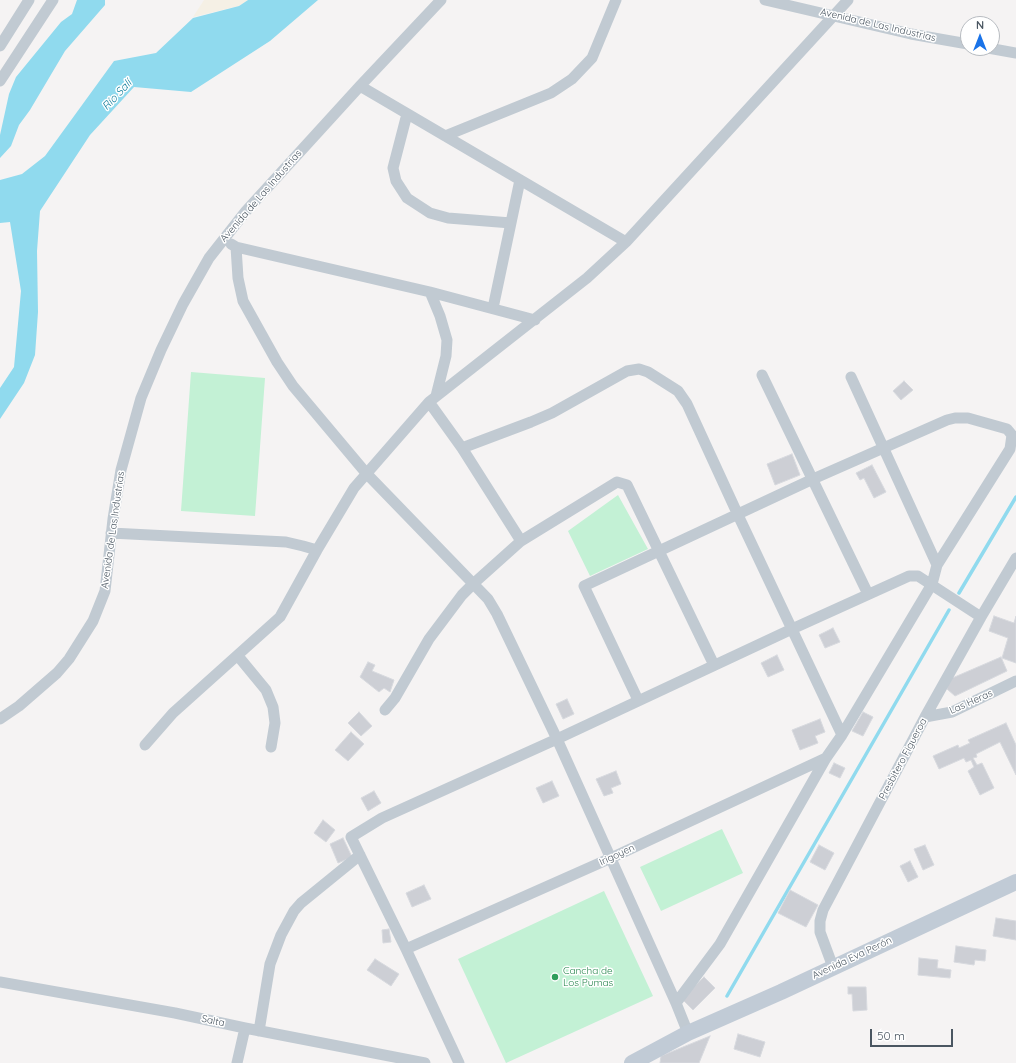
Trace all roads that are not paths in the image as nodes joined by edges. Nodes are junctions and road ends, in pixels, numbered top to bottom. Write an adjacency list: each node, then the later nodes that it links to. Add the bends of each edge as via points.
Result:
1 (29, 0): 9 (street)
2 (53, 0): 12 (street)
3 (442, 0): 13 (street, Avenida de Las Industrias)
4 (616, 0): 15 (street, via 592,58 572,79 551,93)
5 (765, 0): 7 (street, Avenida de Las Industrias)
6 (848, 0): 7 (street)
7 (834, 15): 8 (street, Avenida de Las Industrias, via 911,34); 19 (street)
8 (960, 43)
9 (0, 46)
10 (1000, 50): 11 (street)
11 (1016, 53)
12 (0, 81)
13 (360, 86): 14 (street); 18 (street, Avenida de Las Industrias, via 246,211)
14 (407, 114): 15 (street); 17 (street, via 393,168 396,181 407,198 430,213 448,218)
15 (445, 136): 16 (street)
16 (520, 180): 17 (street); 19 (street)
17 (511, 223): 22 (street)
18 (223, 240): 20 (street); 32 (street, Avenida de Las Industrias, via 209,258 183,304 142,398 121,470)
19 (626, 242): 23 (street)
20 (236, 247): 21 (street); 29 (street, via 238,278 243,300 264,341 293,386)
21 (430, 292): 22 (street); 26 (street, via 446,340 446,356)
22 (493, 308): 23 (street)
23 (535, 320): 26 (street)
24 (762, 375): 30 (street)
25 (850, 377): 28 (street)
26 (433, 399): 27 (street); 29 (street)
27 (462, 448): 31 (street, via 552,413 627,371 639,369 669,385 687,404); 33 (street)
28 (882, 448): 30 (street); 37 (street); 37 (street, via 955,418 968,418 1007,429 1012,435 1010,449)
29 (366, 473): 34 (street, via 354,488); 38 (street)
30 (813, 479): 31 (street); 40 (street)
31 (738, 515): 35 (street); 42 (street)
32 (111, 533): 34 (street, via 286,542); 49 (street, Avenida de Las Industrias, via 105,591 93,621 57,673)
33 (521, 541): 35 (street, via 617,482 627,485); 38 (street)
34 (317, 550): 43 (street, via 280,617)
35 (659, 551): 44 (street); 46 (street, via 584,586)
36 (1016, 558): 41 (street, Presbitero Figueroa)
37 (937, 565): 39 (street)
38 (472, 584): 47 (street, via 429,639); 51 (street, via 488,600 497,614)
39 (932, 584): 40 (street, via 918,576 909,576); 41 (street); 50 (street)
40 (868, 594): 42 (street)
41 (981, 617): 48 (street, Presbitero Figueroa)
42 (792, 629): 44 (street); 50 (street)
43 (238, 656): 52 (street, via 173,713); 53 (street, via 266,690 273,707 275,724)
44 (714, 666): 46 (street)
45 (1016, 681): 48 (street, Las Heras, via 952,712)
46 (638, 700): 51 (street)
47 (385, 710)
48 (925, 717): 59 (street, Presbitero Figueroa, via 823,910 820,932)
49 (0, 719)
50 (842, 735): 54 (street)
51 (557, 739): 55 (street, via 382,818 351,837); 56 (street)
52 (145, 745)
53 (271, 747)
54 (826, 758): 56 (street, Irigoyen); 61 (street, via 720,944)
55 (360, 855): 58 (street); 63 (street, via 301,903 280,935 270,964)
56 (611, 858): 58 (street, Irigoyen); 61 (street)
57 (1016, 882): 59 (main road, Avenida Eva Perón)
58 (406, 949): 67 (street)
59 (833, 967): 64 (main road, Avenida Eva Perón)
60 (0, 982): 62 (street, Salta)
61 (676, 1003): 64 (street)
62 (245, 1028): 63 (street, Salta); 65 (street)
63 (259, 1031): 66 (street, Salta)
64 (688, 1033): 68 (main road, Avenida Eva Perón)
65 (237, 1063)
66 (425, 1063)
67 (459, 1063)
68 (632, 1063)

